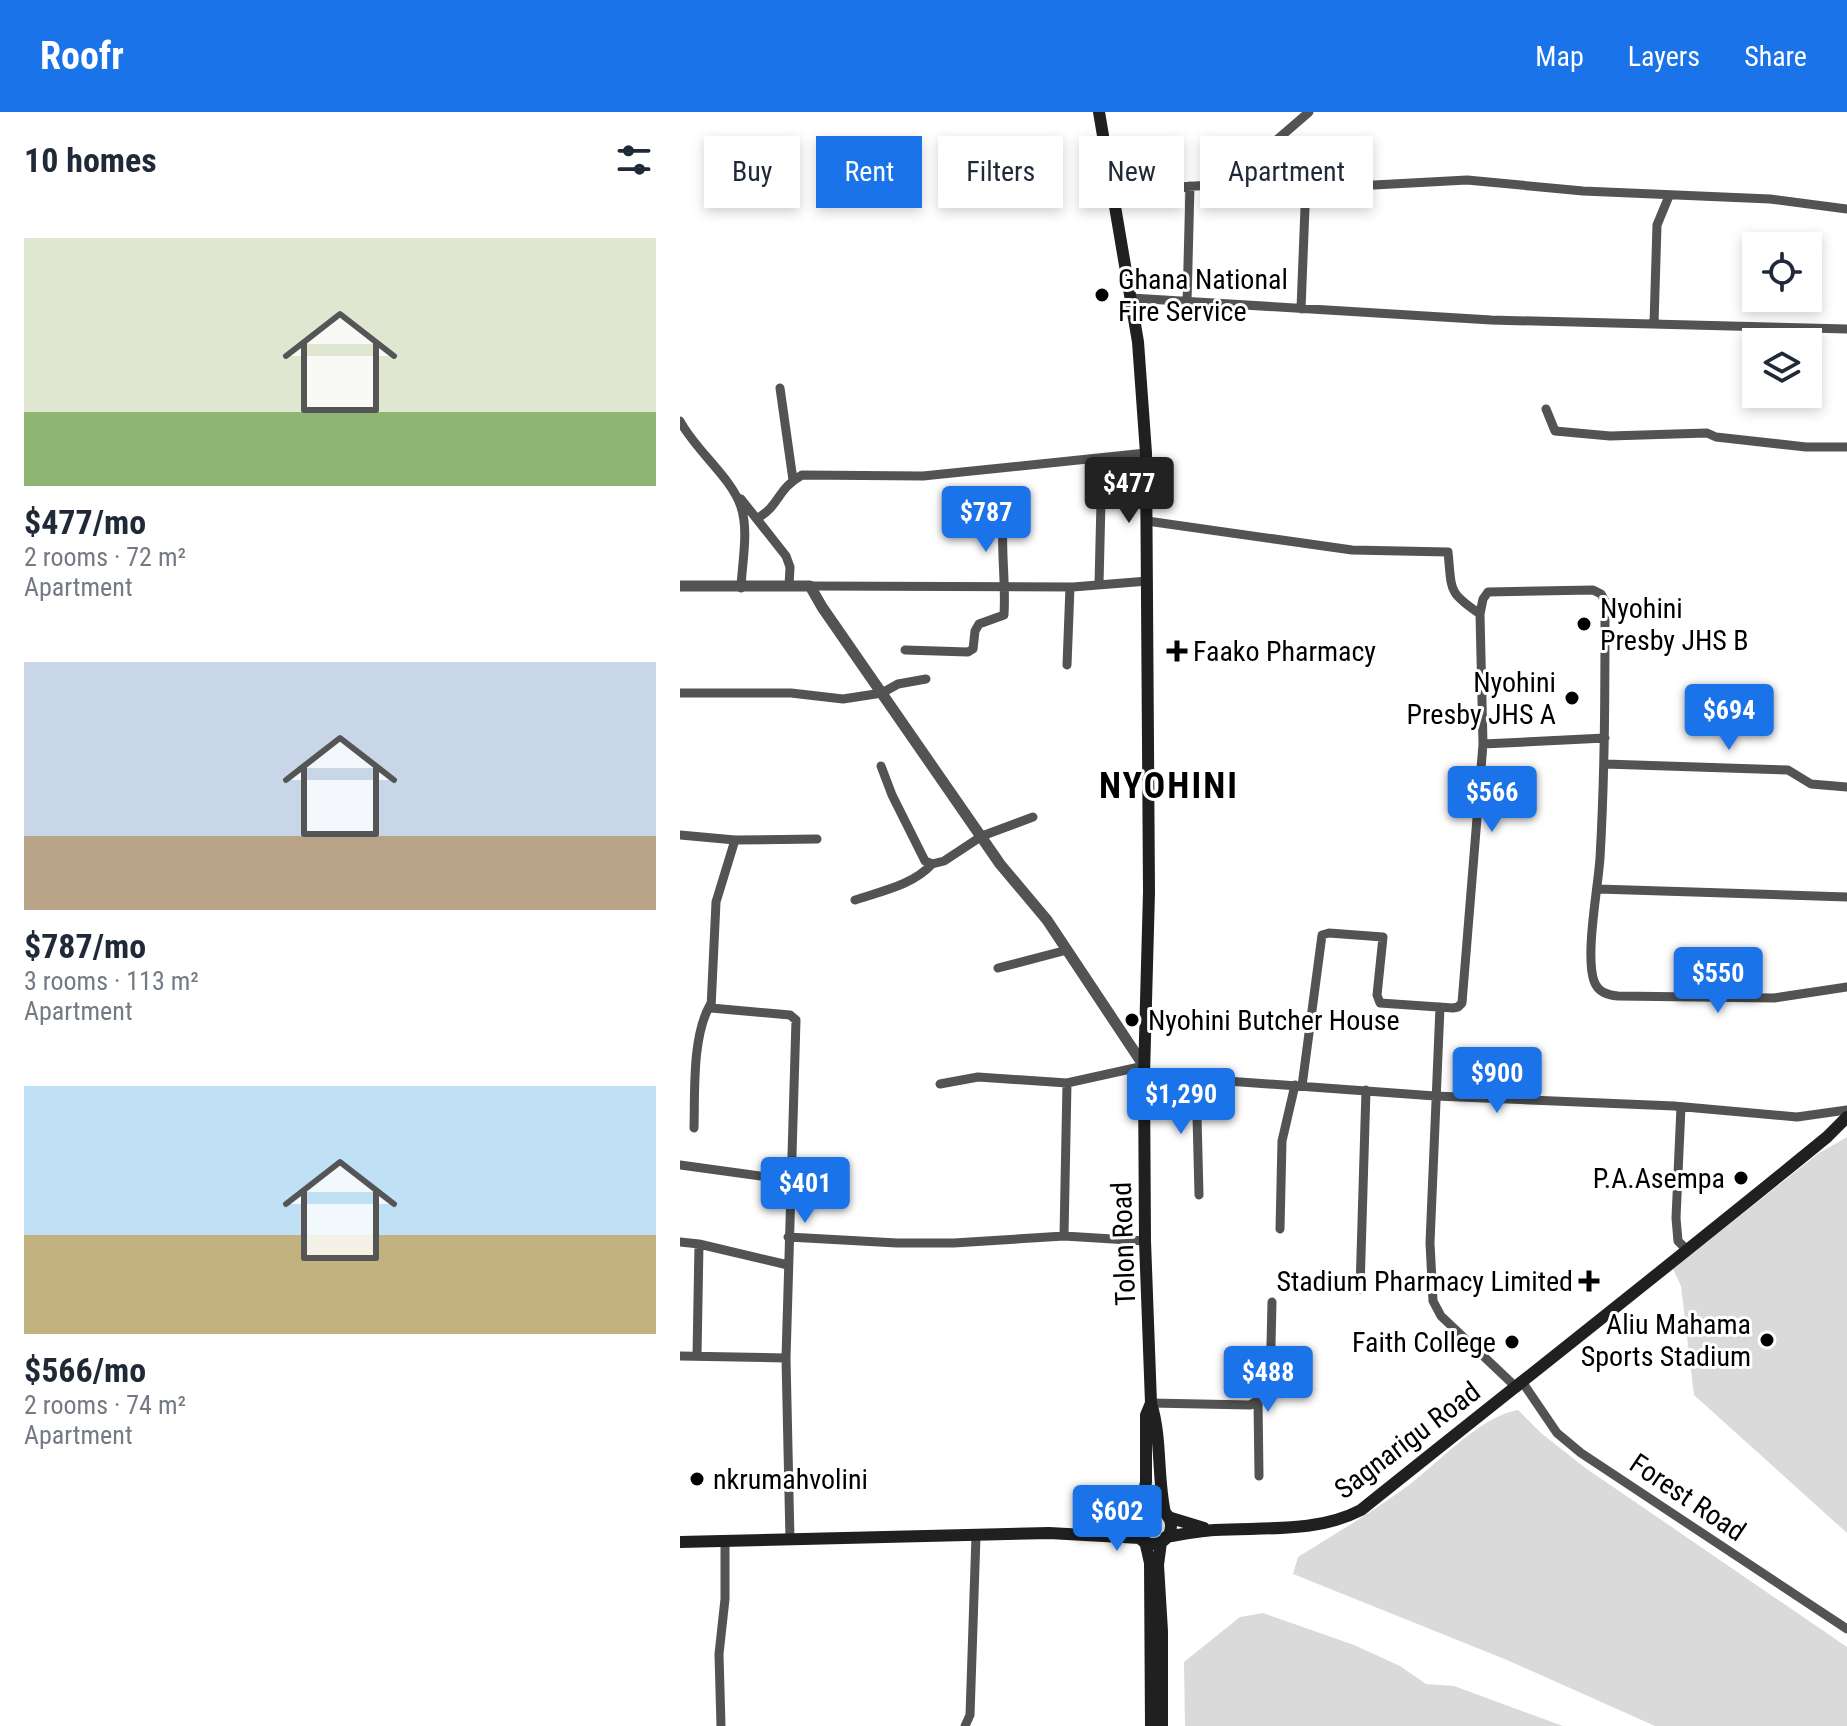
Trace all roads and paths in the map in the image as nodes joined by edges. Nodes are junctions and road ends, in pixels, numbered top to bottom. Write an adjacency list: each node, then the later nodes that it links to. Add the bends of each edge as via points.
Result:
1 (1099, 112): 3 (main road, Tolon Road)
2 (1309, 112): 4 (street)
3 (1103, 136)
4 (1281, 136)
5 (1200, 185): 8 (street)
6 (1373, 185): 9 (street, via 1467,180)
7 (1184, 186): 8 (street)
8 (1190, 186): 14 (street)
9 (1669, 196): 12 (street, via 1770,199); 16 (street, via 1657,225)
10 (1115, 208): 13 (main road, Tolon Road)
11 (1305, 208): 15 (street)
12 (1847, 209)
13 (1131, 298): 14 (street); 22 (main road, Tolon Road)
14 (1187, 303): 15 (street)
15 (1301, 309): 16 (street)
16 (1654, 324): 17 (street)
17 (1847, 329)
18 (780, 388): 24 (street)
19 (1546, 409): 21 (street, via 1555,431 1563,434 1707,433 1806,447)
20 (681, 423): 25 (street)
21 (1847, 447)
22 (1146, 453): 23 (street); 27 (main road, Tolon Road)
23 (1102, 459): 24 (street, via 923,476 802,475); 30 (street)
24 (793, 480): 26 (street, via 781,490 773,509)
25 (733, 491): 26 (street); 36 (street, via 744,522)
26 (758, 518): 32 (street, via 786,556)
27 (1147, 521): 29 (main road, Tolon Road); 37 (street, via 1352,550 1448,552 1452,592)
28 (1003, 522): 34 (street)
29 (1148, 581): 30 (street); 62 (main road, Tolon Road)
30 (1099, 585): 35 (street)
31 (680, 586): 36 (street)
32 (789, 586): 33 (street); 36 (street)
33 (810, 586): 34 (street); 42 (street)
34 (1006, 586): 35 (street); 38 (street, via 1004,615 979,624 973,649)
35 (1070, 587): 39 (street)
36 (741, 588)
37 (1480, 614): 43 (street, via 1488,592 1601,594); 44 (street)
38 (905, 650)
39 (1067, 665)
40 (926, 679): 42 (street)
41 (680, 693): 42 (street, via 791,693 843,699)
42 (882, 693): 50 (street)
43 (1605, 738): 44 (street); 45 (street)
44 (1483, 744): 61 (street, via 1462,1003)
45 (1605, 764): 47 (street, via 1788,770 1811,784); 54 (street)
46 (881, 766): 53 (street, via 925,861)
47 (1847, 787)
48 (1033, 817): 50 (street)
49 (680, 835): 52 (street)
50 (982, 836): 53 (street); 57 (street)
51 (817, 839): 52 (street)
52 (735, 840): 60 (street, via 716,902)
53 (932, 864): 56 (street, via 891,889)
54 (1598, 889): 55 (street); 59 (street, via 1591,937 1593,979 1606,994 1751,999)
55 (1847, 897)
56 (855, 900)
57 (1067, 950): 58 (street); 62 (street)
58 (998, 968)
59 (1847, 987)
60 (710, 1005): 72 (street, via 696,1065); 76 (street, via 795,1017)
61 (1440, 1007): 66 (street, via 1380,1003 1383,937 1322,935); 68 (street, Forest Road)
62 (1144, 1071): 63 (street); 64 (street); 81 (main road, Tolon Road)
63 (1196, 1077): 66 (street); 77 (street)
64 (1067, 1083): 65 (street, via 978,1077); 79 (street)
65 (940, 1084)
66 (1298, 1085): 67 (street); 78 (street, via 1282,1141)
67 (1366, 1090): 68 (street); 86 (street)
68 (1435, 1096): 69 (street); 91 (street, Forest Road, via 1433,1301 1441,1316)
69 (1681, 1107): 70 (street, via 1797,1117); 84 (street, via 1676,1218 1678,1241)
70 (1847, 1110)
71 (1847, 1117): 74 (main road, Sagnarigu Road)
72 (694, 1128)
73 (1847, 1130): 74 (main road, Sagnarigu Road)
74 (1827, 1137): 84 (main road, Sagnarigu Road)
75 (680, 1165): 76 (street)
76 (790, 1180): 80 (street)
77 (1199, 1195)
78 (1280, 1229)
79 (1064, 1236): 80 (street, via 925,1243); 81 (street)
80 (788, 1237): 85 (street)
81 (1145, 1241): 93 (main road, Tolon Road)
82 (680, 1242): 83 (street)
83 (699, 1244): 85 (street); 89 (street)
84 (1686, 1249): 91 (main road, Sagnarigu Road)
85 (788, 1265): 90 (street)
86 (1360, 1289)
87 (1272, 1302): 92 (street, via 1270,1387)
88 (680, 1356): 89 (street)
89 (697, 1356): 90 (street)
90 (786, 1358): 101 (street)
91 (1520, 1386): 97 (main road, Sagnarigu Road, via 1345,1518 1317,1526); 105 (street, Forest Road, via 1557,1433 1581,1453)
92 (1258, 1401): 93 (street); 94 (street)
93 (1151, 1403): 95 (main road); 96 (main road, via 1146,1415 1146,1482)
94 (1259, 1476)
95 (1167, 1515): 96 (main road, via 1151,1508); 97 (main road, Sagnarigu Road); 100 (main road, via 1171,1527)
96 (1138, 1516): 98 (main road); 102 (main road)
97 (1211, 1530): 100 (main road, Sagnarigu Road)
98 (1096, 1534): 99 (main road); 102 (main road)
99 (976, 1536): 101 (main road); 107 (street, via 970,1715)
100 (1164, 1539): 102 (main road); 109 (main road, via 1158,1565)
101 (790, 1540): 103 (main road)
102 (1142, 1540): 108 (main road, via 1150,1563)
103 (725, 1541): 104 (main road); 106 (street)
104 (680, 1542)
105 (1847, 1629)
106 (721, 1726)
107 (965, 1726)
108 (1151, 1726)
109 (1162, 1726)

